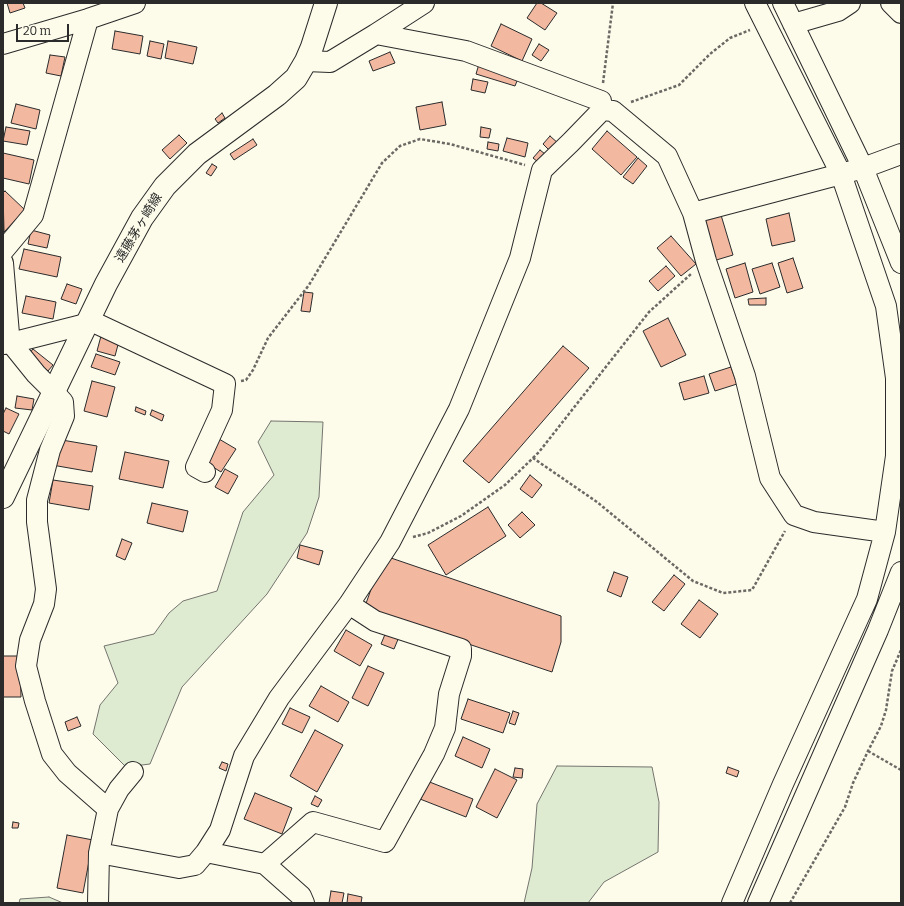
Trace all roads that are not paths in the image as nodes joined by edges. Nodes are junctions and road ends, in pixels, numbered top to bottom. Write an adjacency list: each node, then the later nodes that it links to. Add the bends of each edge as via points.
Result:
1 (135, 3): 9 (street)
2 (326, 3): 13 (main road, 遠藤茅ヶ崎線)
3 (424, 3): 11 (street)
4 (755, 3): 17 (street)
5 (783, 3): 10 (street)
6 (850, 3): 10 (street, via 838,11)
7 (891, 3): 8 (street)
8 (901, 14)
9 (88, 19): 12 (street); 19 (street, via 33,216)
10 (793, 24): 16 (street)
11 (376, 34): 13 (street, via 330,62); 14 (street, via 466,51)
12 (3, 44)
13 (306, 61): 22 (main road, 遠藤茅ヶ崎線, via 296,78 277,95 197,154 165,186 142,218)
14 (605, 107): 18 (street, via 667,156); 29 (street, via 542,170 520,258 459,409 390,542)
15 (901, 154): 16 (street)
16 (863, 168): 17 (street); 21 (street)
17 (841, 174): 18 (street); 27 (street, via 886,306 896,378 896,456)
18 (693, 213): 27 (street, via 706,261 745,376 770,478 794,515 814,522)
19 (3, 251)
20 (3, 263): 23 (street, via 9,334)
21 (901, 263)
22 (88, 322): 23 (street); 24 (main road, 遠藤茅ヶ崎線); 25 (street, via 225,384 222,410 196,467)
23 (7, 343): 24 (street)
24 (54, 392): 26 (main road, 遠藤茅ヶ崎線); 31 (street, via 63,402 64,416 50,450 37,500 36,522 46,589 44,604 30,640 26,666 52,754 67,773)
25 (205, 472)
26 (3, 497)
27 (885, 532): 37 (street, via 866,599)
28 (901, 572): 38 (street)
29 (349, 604): 32 (street, via 279,698 244,756 220,830); 34 (street, via 375,621 461,649 449,694 445,728 434,754 385,842 313,822)
30 (133, 772): 31 (street, via 119,789)
31 (108, 809): 33 (street)
32 (206, 852): 33 (street, via 195,865 179,868); 34 (street)
33 (98, 853): 35 (street)
34 (265, 864): 36 (street, via 301,896)
35 (98, 903)
36 (304, 903)
37 (732, 903)
38 (758, 903)

